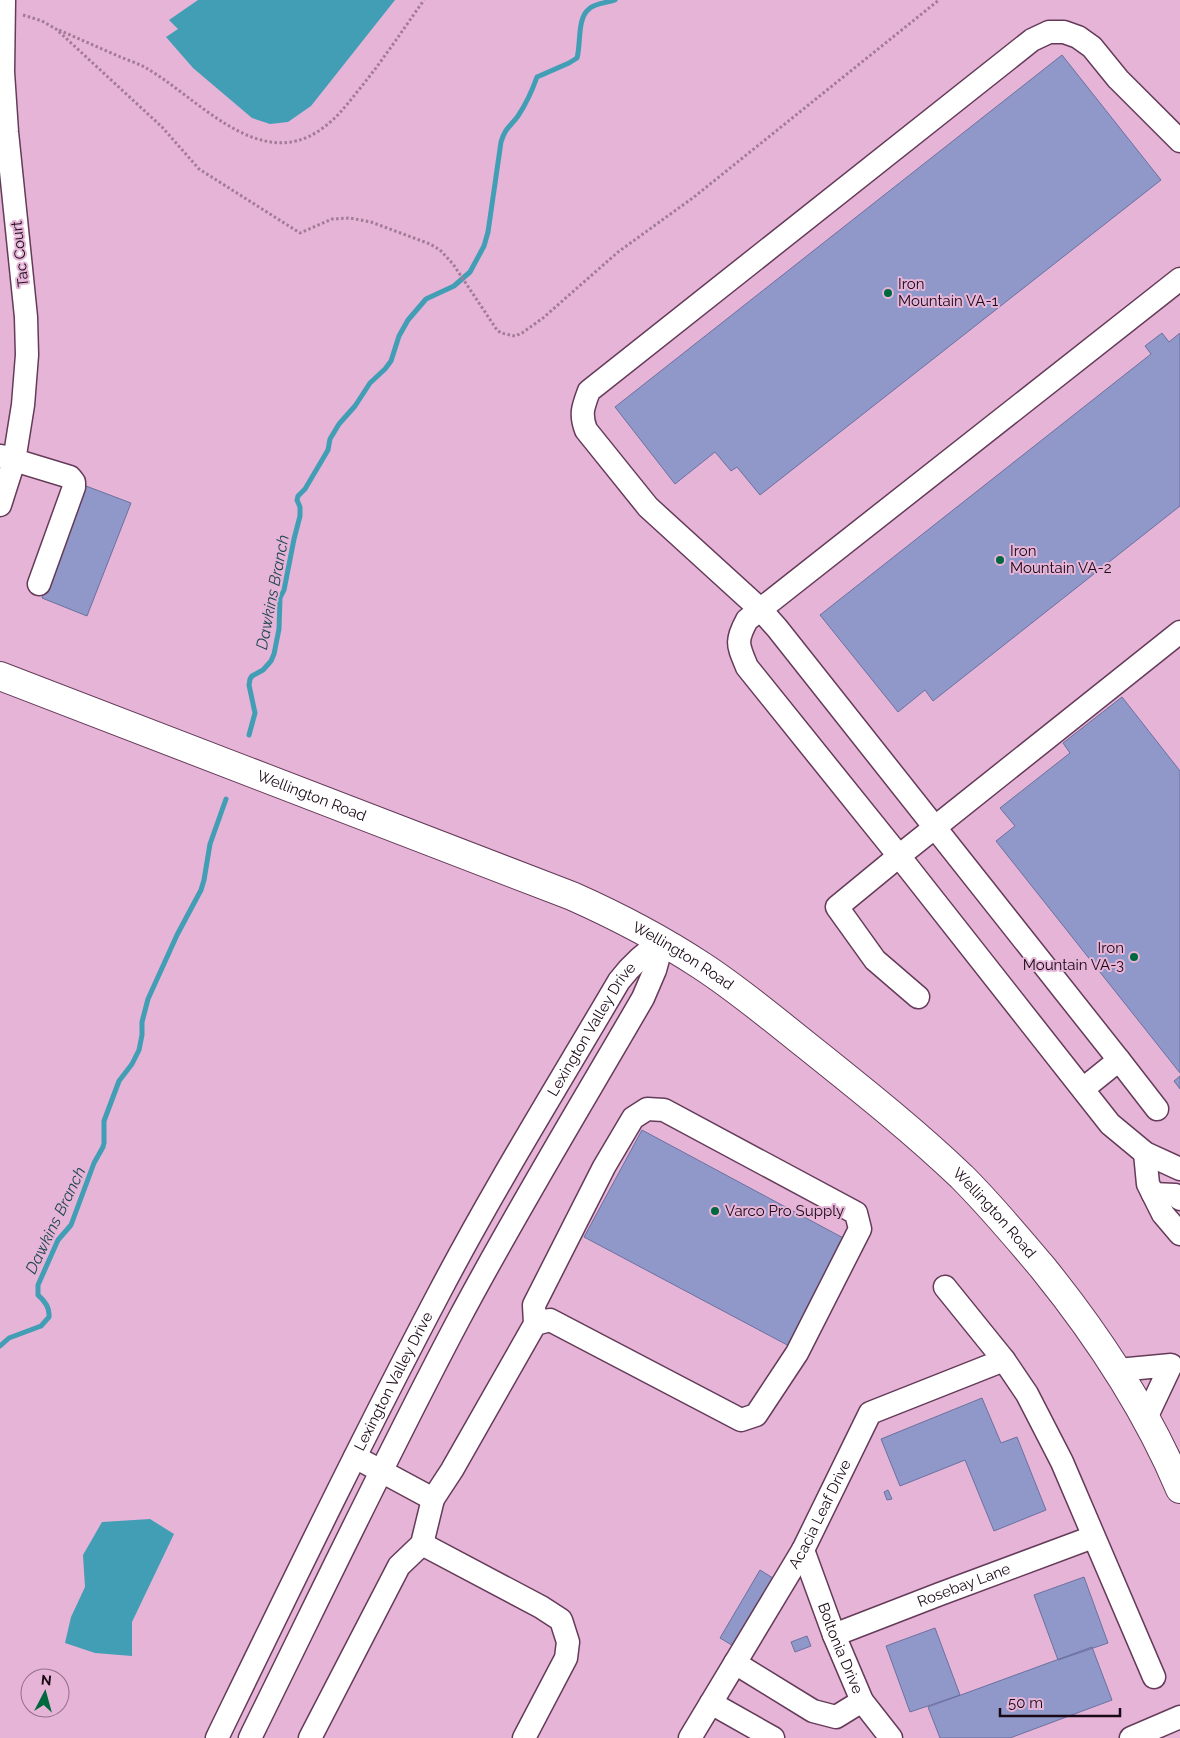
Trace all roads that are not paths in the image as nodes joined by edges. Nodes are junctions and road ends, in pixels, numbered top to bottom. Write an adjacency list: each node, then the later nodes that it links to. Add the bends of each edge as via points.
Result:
1 (4, 5): 2 (street, Tac Court)
2 (2, 72): 5 (street, Tac Court, via 26,317 23,404)
3 (1180, 141): 8 (street, via 1092,47 1064,32 1049,32 1032,40 589,391 582,418 586,430 648,507)
4 (1180, 279): 8 (street)
5 (7, 458): 6 (street, Tac Court); 7 (street, via 74,482)
6 (0, 505)
7 (40, 584)
8 (761, 610): 11 (street); 12 (street, via 747,620 740,635 738,646 747,667)
9 (1177, 640): 11 (street)
10 (0, 676): 13 (main road, Wellington Road, via 572,896)
11 (935, 827): 12 (street); 15 (street)
12 (899, 856): 14 (street, via 837,908 875,960); 16 (street)
13 (663, 941): 27 (main road, Wellington Road, via 738,992 858,1086 962,1178 1040,1265); 29 (street, Lexington Valley Drive, via 638,958 619,981 472,1232); 30 (street, Lexington Valley Drive, via 643,998 492,1258)
14 (918, 997)
15 (1119, 1060): 16 (street); 17 (street)
16 (1083, 1089): 18 (street, via 1110,1124)
17 (1157, 1110)
18 (1146, 1153): 19 (street); 20 (street, via 1148,1184)
19 (1180, 1169)
20 (1153, 1194): 21 (street); 22 (street, via 1163,1214)
21 (1180, 1198)
22 (1180, 1234)
23 (945, 1287): 25 (street)
24 (535, 1324): 24 (street, via 534,1305 600,1176 634,1118 647,1109 664,1110 856,1213 860,1230 797,1353 756,1415 741,1420 550,1320); 32 (street)
25 (1004, 1360): 33 (street, via 1028,1394 1062,1462); 35 (street, Acacia Leaf Drive, via 870,1414)
26 (1175, 1360): 27 (street); 28 (street)
27 (1118, 1370): 28 (main road, Wellington Road)
28 (1146, 1418): 31 (main road, Wellington Road)
29 (355, 1458): 30 (street); 42 (street, Lexington Valley Drive)
30 (382, 1470): 32 (street); 43 (street, Lexington Valley Drive)
31 (1180, 1489)
32 (433, 1498): 34 (street)
33 (1093, 1538): 36 (street, Rosebay Lane); 38 (street)
34 (422, 1544): 44 (street, via 399,1566); 45 (street, via 561,1620 568,1642 566,1658)
35 (802, 1550): 36 (street, Boltonia Drive); 37 (street, Acacia Leaf Drive)
36 (834, 1635): 39 (street, Boltonia Drive)
37 (735, 1662): 39 (street, via 813,1711 836,1717); 40 (street, Acacia Leaf Drive)
38 (1154, 1677)
39 (862, 1701): 48 (street, Boltonia Drive)
40 (711, 1703): 46 (street, Acacia Leaf Drive); 47 (street)
41 (1180, 1717): 49 (street)
42 (217, 1738)
43 (250, 1738)
44 (310, 1738)
45 (524, 1738)
46 (690, 1738)
47 (773, 1738)
48 (891, 1738)
49 (1131, 1738)

